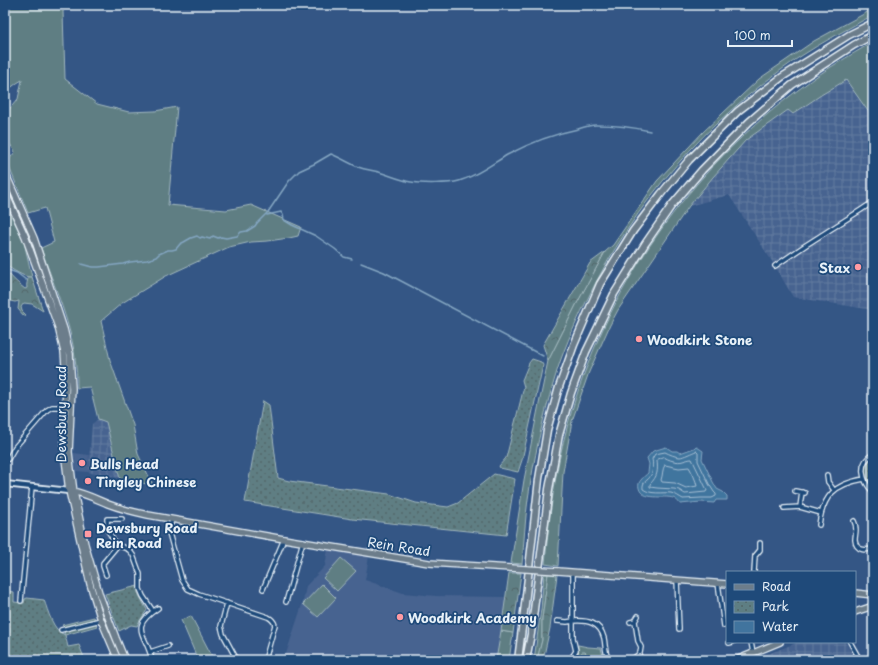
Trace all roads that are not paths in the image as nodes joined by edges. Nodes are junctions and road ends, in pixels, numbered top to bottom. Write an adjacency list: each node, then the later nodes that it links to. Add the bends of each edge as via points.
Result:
1 (873, 23): 68 (highway, via 782,77 738,111 661,194 633,231 600,284 574,345 547,430)
2 (873, 35): 69 (highway, via 792,85 749,122 672,205 614,294 586,352 559,436 549,489)
3 (5, 172): 15 (main road, Dewsbury Road, via 34,238 70,354 72,389 69,452)
4 (5, 192): 7 (main road, Dewsbury Road, via 25,236 58,327 65,359)
5 (873, 202): 6 (street)
6 (775, 266)
7 (65, 407): 9 (street, via 52,407 47,410); 15 (main road, Dewsbury Road, via 64,451)
8 (873, 454): 11 (street, via 864,462)
9 (8, 459)
10 (827, 475): 14 (street, via 828,482)
11 (864, 478): 14 (street, via 848,482); 17 (street)
12 (5, 484): 13 (street)
13 (32, 487): 15 (street); 41 (street)
14 (834, 490): 20 (street, via 826,499)
15 (72, 491): 22 (main road, Rein Road, via 127,510); 49 (main road, Dewsbury Road, via 90,584); 64 (main road, Dewsbury Road, via 100,596)
16 (795, 491): 18 (street, via 804,493)
17 (873, 492)
18 (800, 506): 19 (street); 20 (street)
19 (784, 508)
20 (821, 513): 24 (street)
21 (122, 519): 28 (street, via 107,519 108,531)
22 (172, 519): 25 (main road, Rein Road); 43 (street, via 169,533 184,585 193,591)
23 (854, 521): 29 (street, via 857,527 857,546 863,550)
24 (819, 525)
25 (284, 539): 26 (main road, Rein Road); 36 (street)
26 (303, 541): 31 (main road, Rein Road, bridge, via 429,563); 40 (street)
27 (760, 542): 30 (street, via 760,550 755,556)
28 (118, 545): 32 (street, via 104,563); 46 (street, via 133,556 140,574 140,589)
29 (873, 548)
30 (754, 571)
31 (573, 572): 33 (main road, Rein Road); 51 (street)
32 (106, 576)
33 (677, 580): 34 (main road, Rein Road); 55 (street)
34 (718, 583): 35 (main road, Rein Road); 54 (street, via 724,626)
35 (726, 584)
36 (263, 589)
37 (856, 593): 38 (main road)
38 (873, 594)
39 (282, 596): 40 (street)
40 (287, 597): 42 (street)
41 (21, 601)
42 (286, 602)
43 (227, 603): 66 (street, via 220,626); 67 (street, via 274,621)
44 (873, 606): 47 (main road)
45 (158, 608): 46 (street)
46 (153, 611): 61 (street, via 141,627)
47 (856, 612)
48 (638, 616): 52 (street)
49 (101, 620): 56 (street); 63 (main road, Dewsbury Road)
50 (557, 621): 51 (street)
51 (573, 621): 70 (street, via 576,651); 71 (street, via 589,621 599,628 604,638 605,654)
52 (636, 621): 53 (street); 72 (street, via 641,647 640,653)
53 (630, 622)
54 (726, 625)
55 (679, 629)
56 (61, 630)
57 (751, 643): 62 (street)
58 (778, 643): 62 (main road)
59 (851, 643): 74 (street)
60 (168, 646): 61 (street)
61 (150, 652): 65 (street)
62 (754, 653): 73 (main road)
63 (118, 660)
64 (125, 660)
65 (152, 660)
66 (237, 660)
67 (265, 660)
68 (518, 660)
69 (526, 660)
70 (570, 660)
71 (609, 660)
72 (633, 660)
73 (736, 660)
74 (860, 660)

